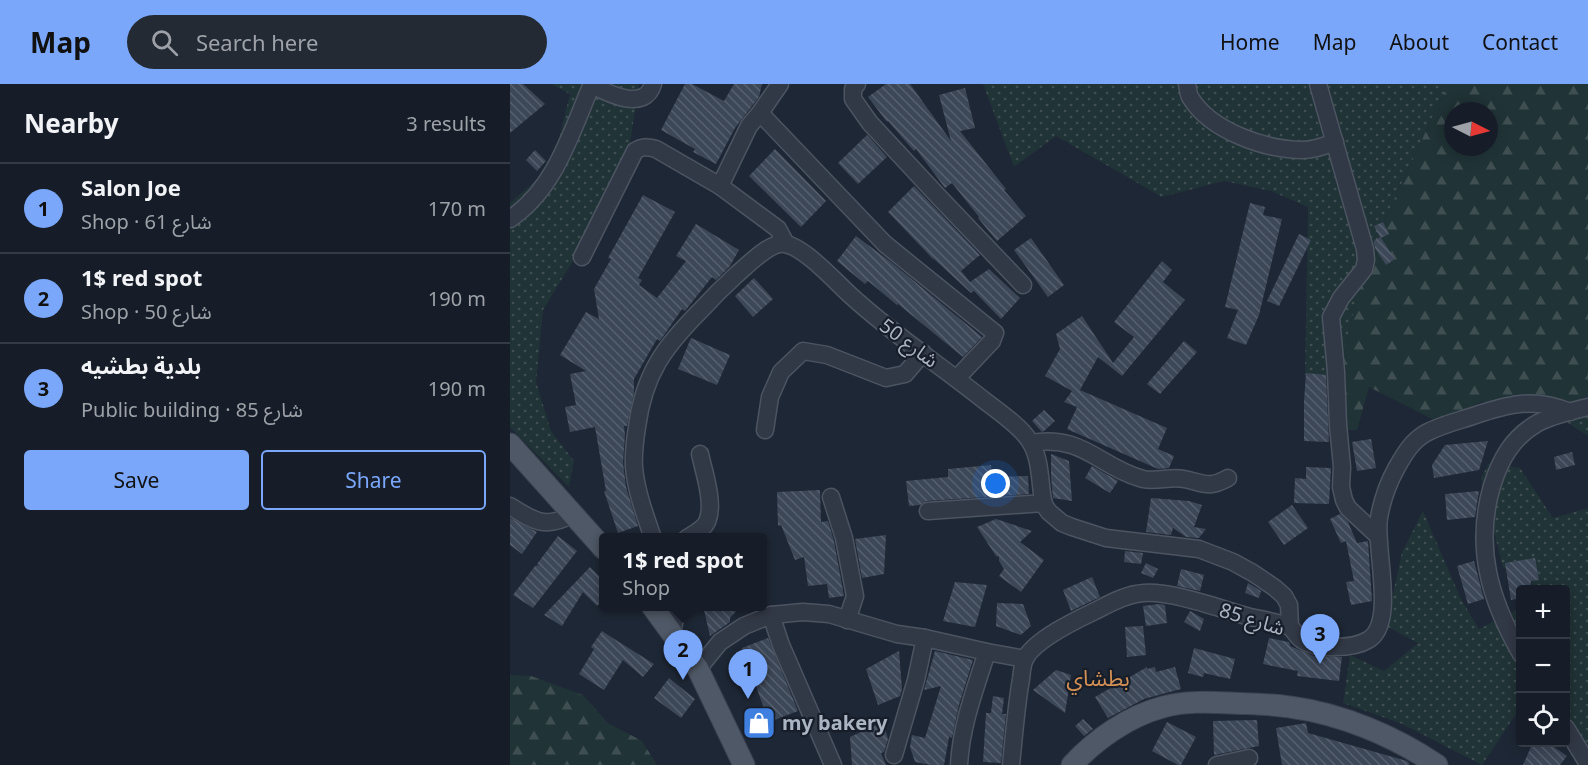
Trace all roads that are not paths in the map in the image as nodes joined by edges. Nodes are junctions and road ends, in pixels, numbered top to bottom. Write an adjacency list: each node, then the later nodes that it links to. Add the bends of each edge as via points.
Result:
1 (653, 84): 6 (street, via 649,94 638,98 617,97)
2 (780, 84): 7 (street)
3 (857, 84): 13 (street, via 853,99 870,123)
4 (1187, 84): 8 (street, via 1189,96 1202,113 1235,134 1285,149 1314,149)
5 (1318, 84): 8 (street)
6 (592, 85): 10 (street, via 559,162 533,201)
7 (760, 114): 9 (street, via 749,126); 15 (street, via 885,244 995,333)
8 (1335, 142): 30 (street, via 1366,260 1365,269 1341,297 1331,317 1341,487 1348,508)
9 (720, 186): 11 (street, شارع 50, via 778,229); 12 (street, شارع 50, via 656,149 634,151)
10 (510, 219)
11 (786, 244): 14 (street, شارع 50, via 808,257 870,313); 28 (street, via 769,248 727,284 668,345 657,363 638,413 633,458 639,496)
12 (582, 257)
13 (1023, 285)
14 (923, 353): 15 (street, شارع 50); 18 (street, via 905,374 885,378 827,355 803,351 781,372 770,397)
15 (957, 378): 19 (street, شارع 50)
16 (1588, 407): 17 (street)
17 (1570, 412): 30 (street, شارع 85, via 1548,405 1515,404 1426,434 1405,452 1392,476 1382,504); 39 (street, via 1538,423 1512,444 1495,476 1485,516 1484,550 1492,589)
18 (765, 430)
19 (1031, 443): 22 (street, via 1065,442 1144,479 1179,478 1207,485); 24 (street, شارع 50, via 1036,451)
20 (510, 444): 27 (main road)
21 (700, 454): 29 (street, via 710,500 708,521)
22 (1228, 478)
23 (831, 497): 35 (street, via 855,596)
24 (1044, 503): 26 (street); 36 (street, via 1057,519 1106,538 1199,549 1233,562 1284,596 1289,605)
25 (510, 506): 27 (street, via 538,521 551,523)
26 (927, 511)
27 (574, 514): 31 (main road)
28 (652, 533)
29 (694, 533)
30 (1378, 536): 36 (street, شارع 85, via 1383,611 1374,636 1354,645 1323,646 1302,640)
31 (599, 544)
32 (656, 611): 37 (main road)
33 (678, 611): 37 (street)
34 (771, 615): 35 (street, via 817,613); 42 (street, via 730,634); 48 (street)
35 (847, 620): 38 (street)
36 (1290, 627): 41 (street, شارع 85, via 1158,593 1144,593 1115,600 1077,620 1047,638)
37 (672, 632): 42 (main road)
38 (926, 638): 40 (street); 44 (street)
39 (1516, 645)
40 (987, 652): 41 (street); 49 (street, via 961,741)
41 (1025, 659): 50 (street)
42 (698, 669): 47 (main road)
43 (1570, 735): 46 (street)
44 (894, 755)
45 (1250, 759): 52 (street)
46 (1588, 764)
47 (744, 765)
48 (833, 765)
49 (959, 765)
50 (1011, 765)
51 (1072, 765): 53 (main road, via 1131,719 1171,705 1204,702 1282,706 1315,712 1378,733)
52 (1217, 765)
53 (1437, 765)

